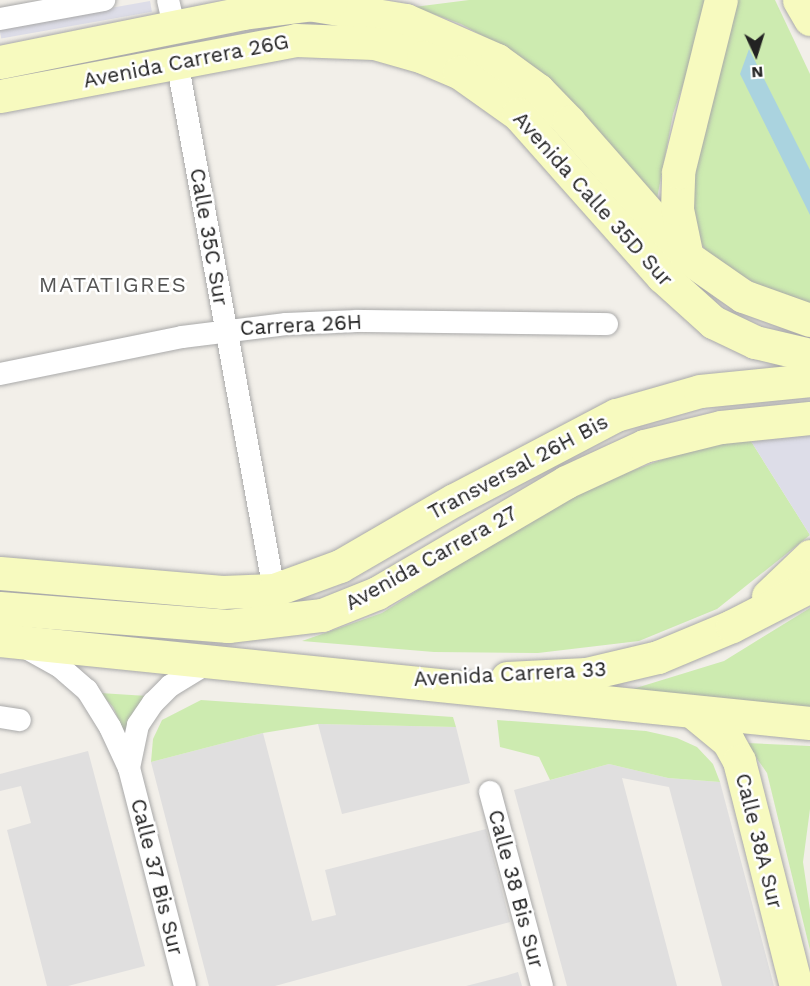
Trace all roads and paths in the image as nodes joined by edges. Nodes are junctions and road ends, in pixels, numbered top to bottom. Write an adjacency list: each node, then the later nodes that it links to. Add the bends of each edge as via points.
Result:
1 (104, 0): 6 (street)
2 (344, 0): 4 (main road, Avenida Carrera 26G)
3 (721, 0): 11 (main road, via 678,172 677,209)
4 (308, 4): 5 (main road, Avenida Carrera 26G); 11 (main road, Avenida Calle 35D Sur, via 406,20 497,60 538,90 569,122)
5 (171, 14): 9 (main road, Avenida Carrera 26G)
6 (0, 19)
7 (374, 43): 8 (main road, Avenida Carrera 26G, via 296,40); 15 (main road, Avenida Calle 35D Sur, via 459,72 511,108 685,300 713,322 755,342)
8 (177, 61): 10 (main road, Avenida Carrera 26G); 14 (street, Calle 35C Sur)
9 (0, 62)
10 (0, 96)
11 (687, 257): 12 (main road, via 743,296)
12 (810, 320)
13 (607, 324): 14 (street, Carrera 26H, via 357,321)
14 (226, 330): 16 (street, Carrera 26H); 21 (street, Calle 35C Sur)
15 (810, 355)
16 (0, 374)
17 (810, 380): 21 (main road, Transversal 26H Bis, via 700,392 616,415 454,500 340,566)
18 (810, 418): 23 (main road, Avenida Carrera 27, via 721,427 644,446 566,482 376,593 322,615 228,626)
19 (810, 556): 22 (main road, Avenida Carrera 33)
20 (0, 573): 21 (main road, via 222,592)
21 (274, 590)
22 (794, 590): 26 (main road, Avenida Carrera 33, via 732,626 658,657 586,674)
23 (0, 608)
24 (5, 641): 25 (main road); 29 (street, Calle 37 Bis Sur, via 58,666 87,690 103,712)
25 (208, 663): 26 (main road); 29 (street, Calle 37 Bis Sur, via 170,686 153,703 138,725)
26 (374, 681): 27 (main road)
27 (694, 712): 28 (main road); 33 (main road, Calle 38A Sur, via 728,741 739,761)
28 (810, 723)
29 (129, 768): 31 (street, Calle 37 Bis Sur)
30 (490, 792): 32 (street, Calle 38 Bis Sur)
31 (185, 986)
32 (542, 986)
33 (796, 986)

